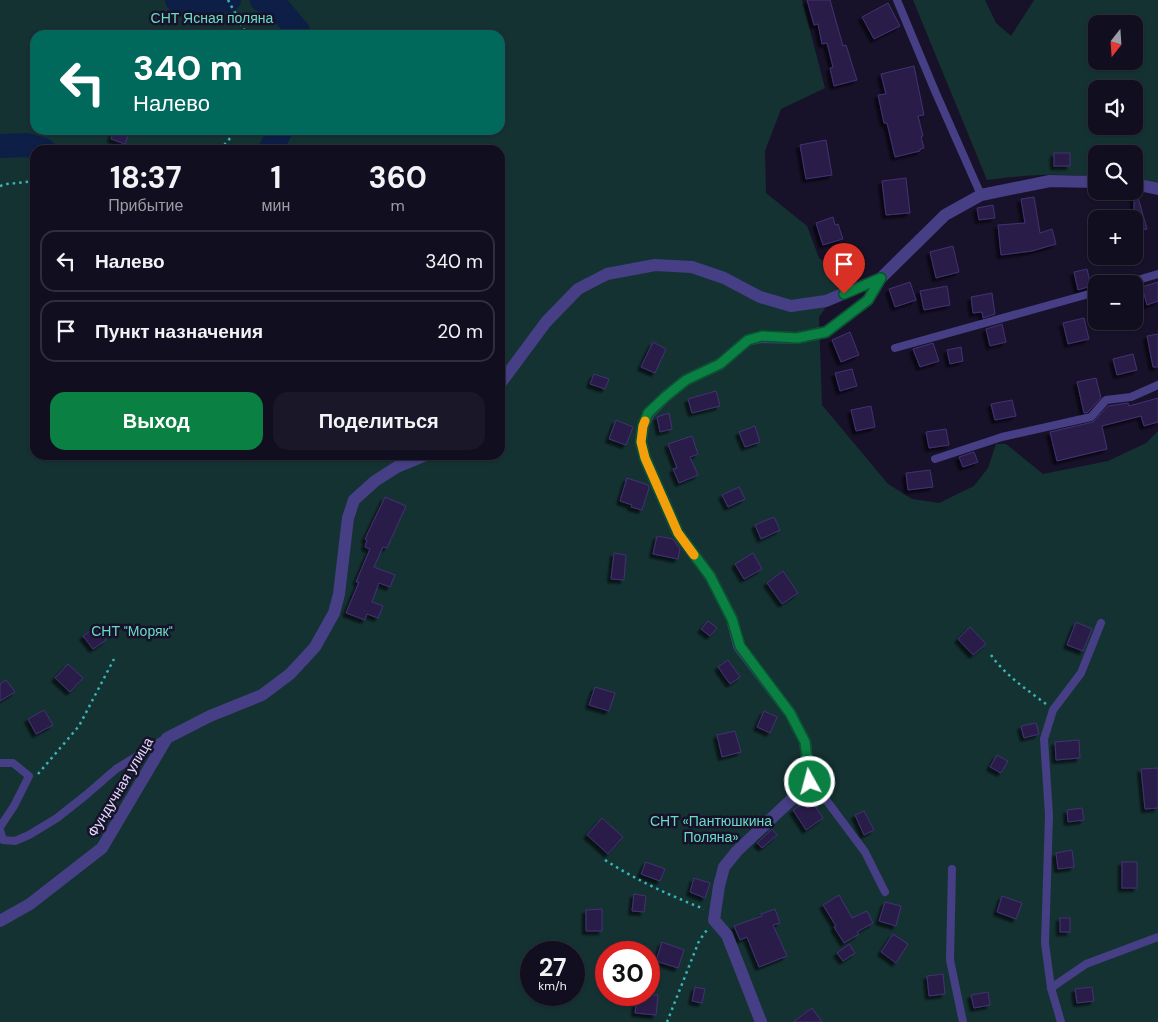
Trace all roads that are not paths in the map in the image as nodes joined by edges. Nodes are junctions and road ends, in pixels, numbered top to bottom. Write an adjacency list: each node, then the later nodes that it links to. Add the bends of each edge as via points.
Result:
1 (897, 0): 5 (lane)
2 (1088, 182): 5 (street, via 1050,181)
3 (1143, 186): 4 (street)
4 (1158, 189)
5 (981, 195): 7 (street, via 945,215)
6 (1158, 274): 8 (lane)
7 (881, 278): 11 (street, via 826,301 791,306 760,297 724,278 692,267 655,265 607,274 578,289 546,322); 18 (street, via 868,300 826,332 797,338 762,336 748,340 720,364 686,380 672,391 648,413 643,426 641,442 645,458 678,533 710,576 732,619 740,646 790,713 805,742)
8 (1143, 278)
9 (1088, 294): 10 (lane)
10 (895, 348)
11 (505, 377)
12 (1158, 385): 13 (lane, via 1131,397 1106,400 1091,417 1002,437)
13 (935, 459)
14 (414, 460): 16 (street, via 375,481 354,500 348,518 334,613 315,647 290,674 262,695)
15 (1101, 623): 25 (lane, via 1081,673 1053,710 1044,740 1049,815 1045,943)
16 (167, 738): 20 (lane, via 116,769 57,818 29,835 14,841); 23 (street, Фундучная улица, via 102,848 30,904)
17 (0, 763): 19 (lane, via 13,764 29,776)
18 (810, 782): 22 (lane, via 865,852); 26 (street, via 737,851 724,867 719,886 714,920 728,935)
19 (0, 828): 20 (lane)
20 (1, 841)
21 (952, 869): 27 (lane, via 950,960)
22 (884, 892)
23 (0, 921)
24 (1158, 937): 25 (lane, via 1086,964)
25 (1051, 988): 28 (lane)
26 (762, 1022)
27 (963, 1022)
28 (1061, 1022)

